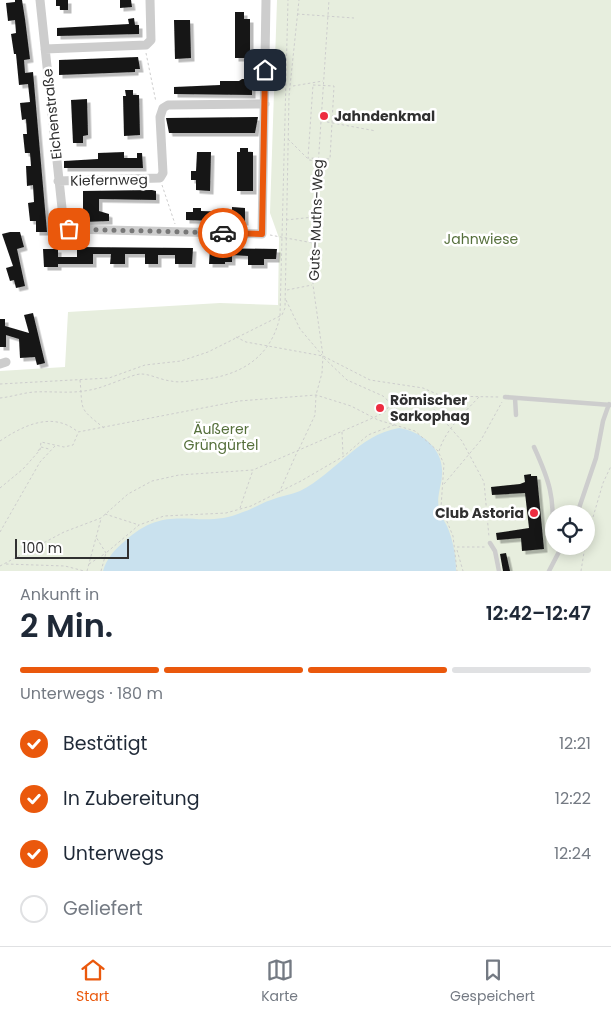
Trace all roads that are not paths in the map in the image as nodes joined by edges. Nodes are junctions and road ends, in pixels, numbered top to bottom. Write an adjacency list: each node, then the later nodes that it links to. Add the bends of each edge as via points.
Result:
1 (40, 0): 4 (street, Eichenstraße)
2 (150, 0): 4 (street, via 151,40 147,44)
3 (266, 0): 5 (street)
4 (45, 49): 6 (street, Eichenstraße)
5 (265, 104): 6 (street, Kiefernweg, via 168,105 160,117 163,173 160,178); 6 (street, Eichenstraße, via 262,234 69,229 64,227)
6 (58, 181)
7 (505, 397): 8 (lane)
8 (515, 398): 9 (lane); 10 (lane)
9 (610, 404): 13 (lane)
10 (516, 415)
11 (534, 447): 12 (lane, via 552,491)
12 (554, 505)
13 (580, 505)
14 (490, 545): 16 (lane, via 495,551)
15 (557, 555): 17 (lane)
16 (499, 571)
17 (549, 571)

